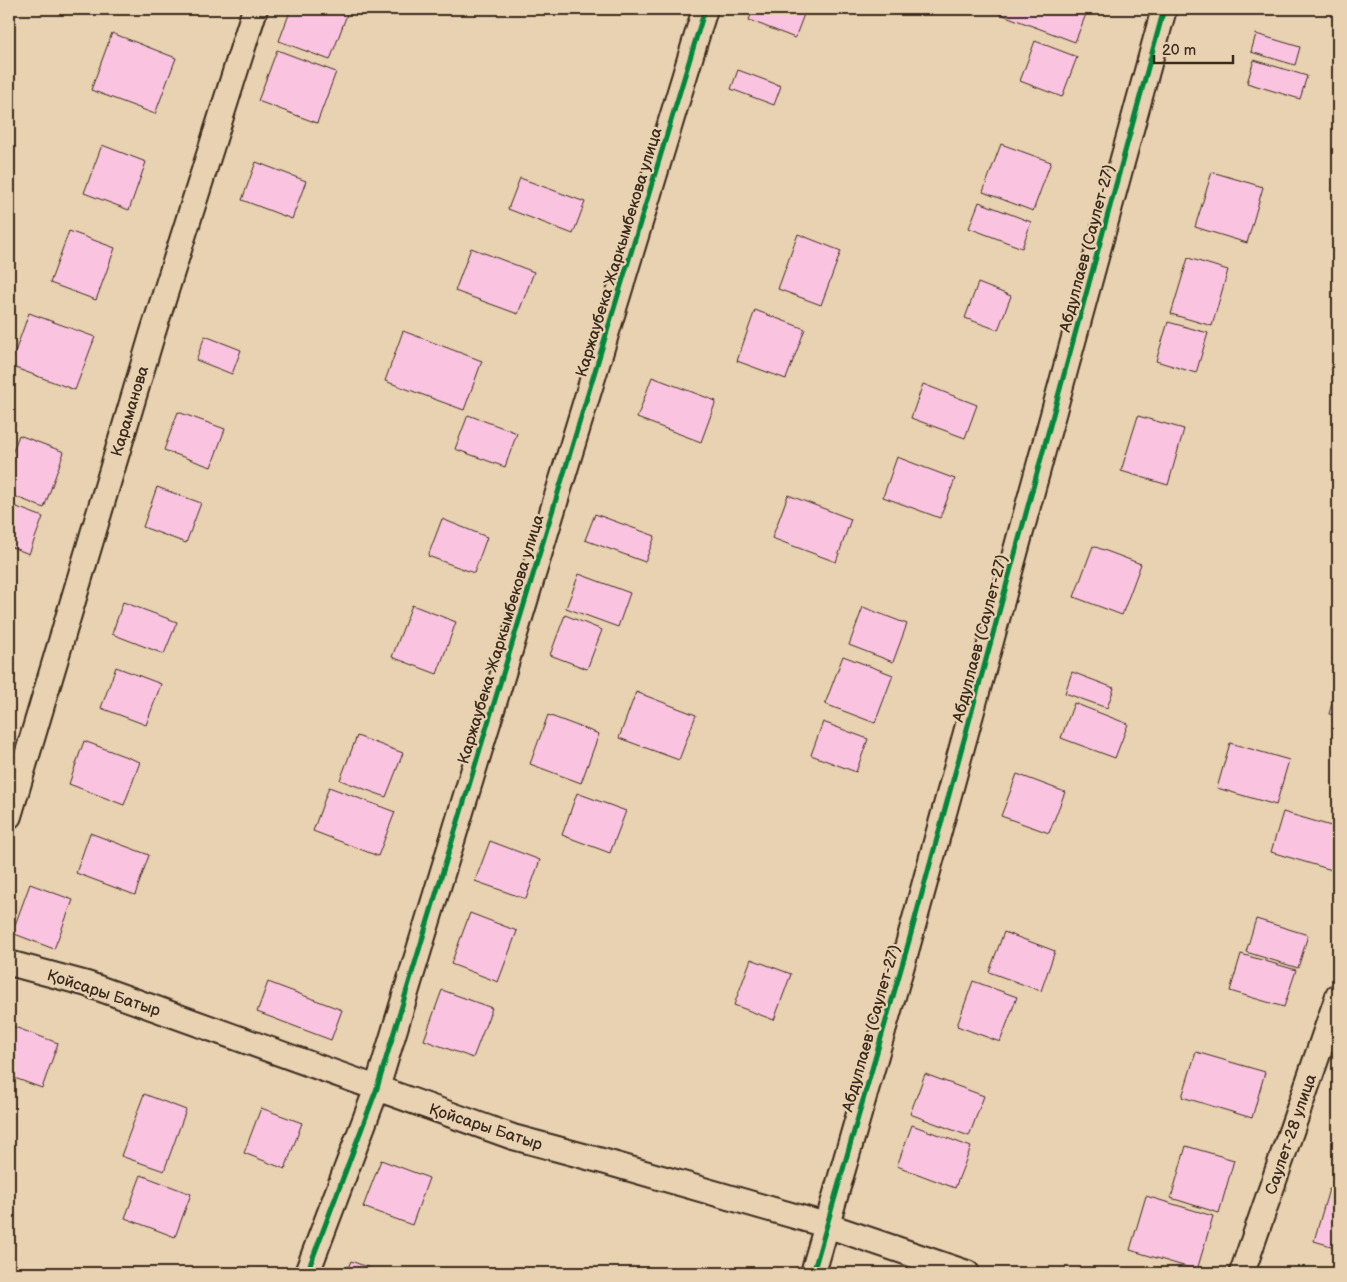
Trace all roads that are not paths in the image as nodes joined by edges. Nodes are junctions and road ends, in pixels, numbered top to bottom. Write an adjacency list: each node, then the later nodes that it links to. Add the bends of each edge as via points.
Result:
1 (255, 9): 4 (street, Караманова, via 153,332)
2 (705, 9): 7 (street, Каржаубека Жаркымбекова улица)
3 (1164, 9): 8 (street, Абдуллаев (Саулет-27), via 907,948)
4 (9, 816)
5 (9, 963): 7 (street, Қойсары Батыр, via 87,984)
6 (1338, 996): 12 (street, Саулет-28 улица)
7 (377, 1088): 8 (street, Қойсары Батыр, via 513,1137); 9 (street, Каржаубека Жаркымбекова улица)
8 (826, 1225): 10 (street, Абдуллаев (Саулет-27)); 11 (street, Қойсары Батыр)
9 (307, 1273)
10 (813, 1273)
11 (968, 1273)
12 (1242, 1273)

